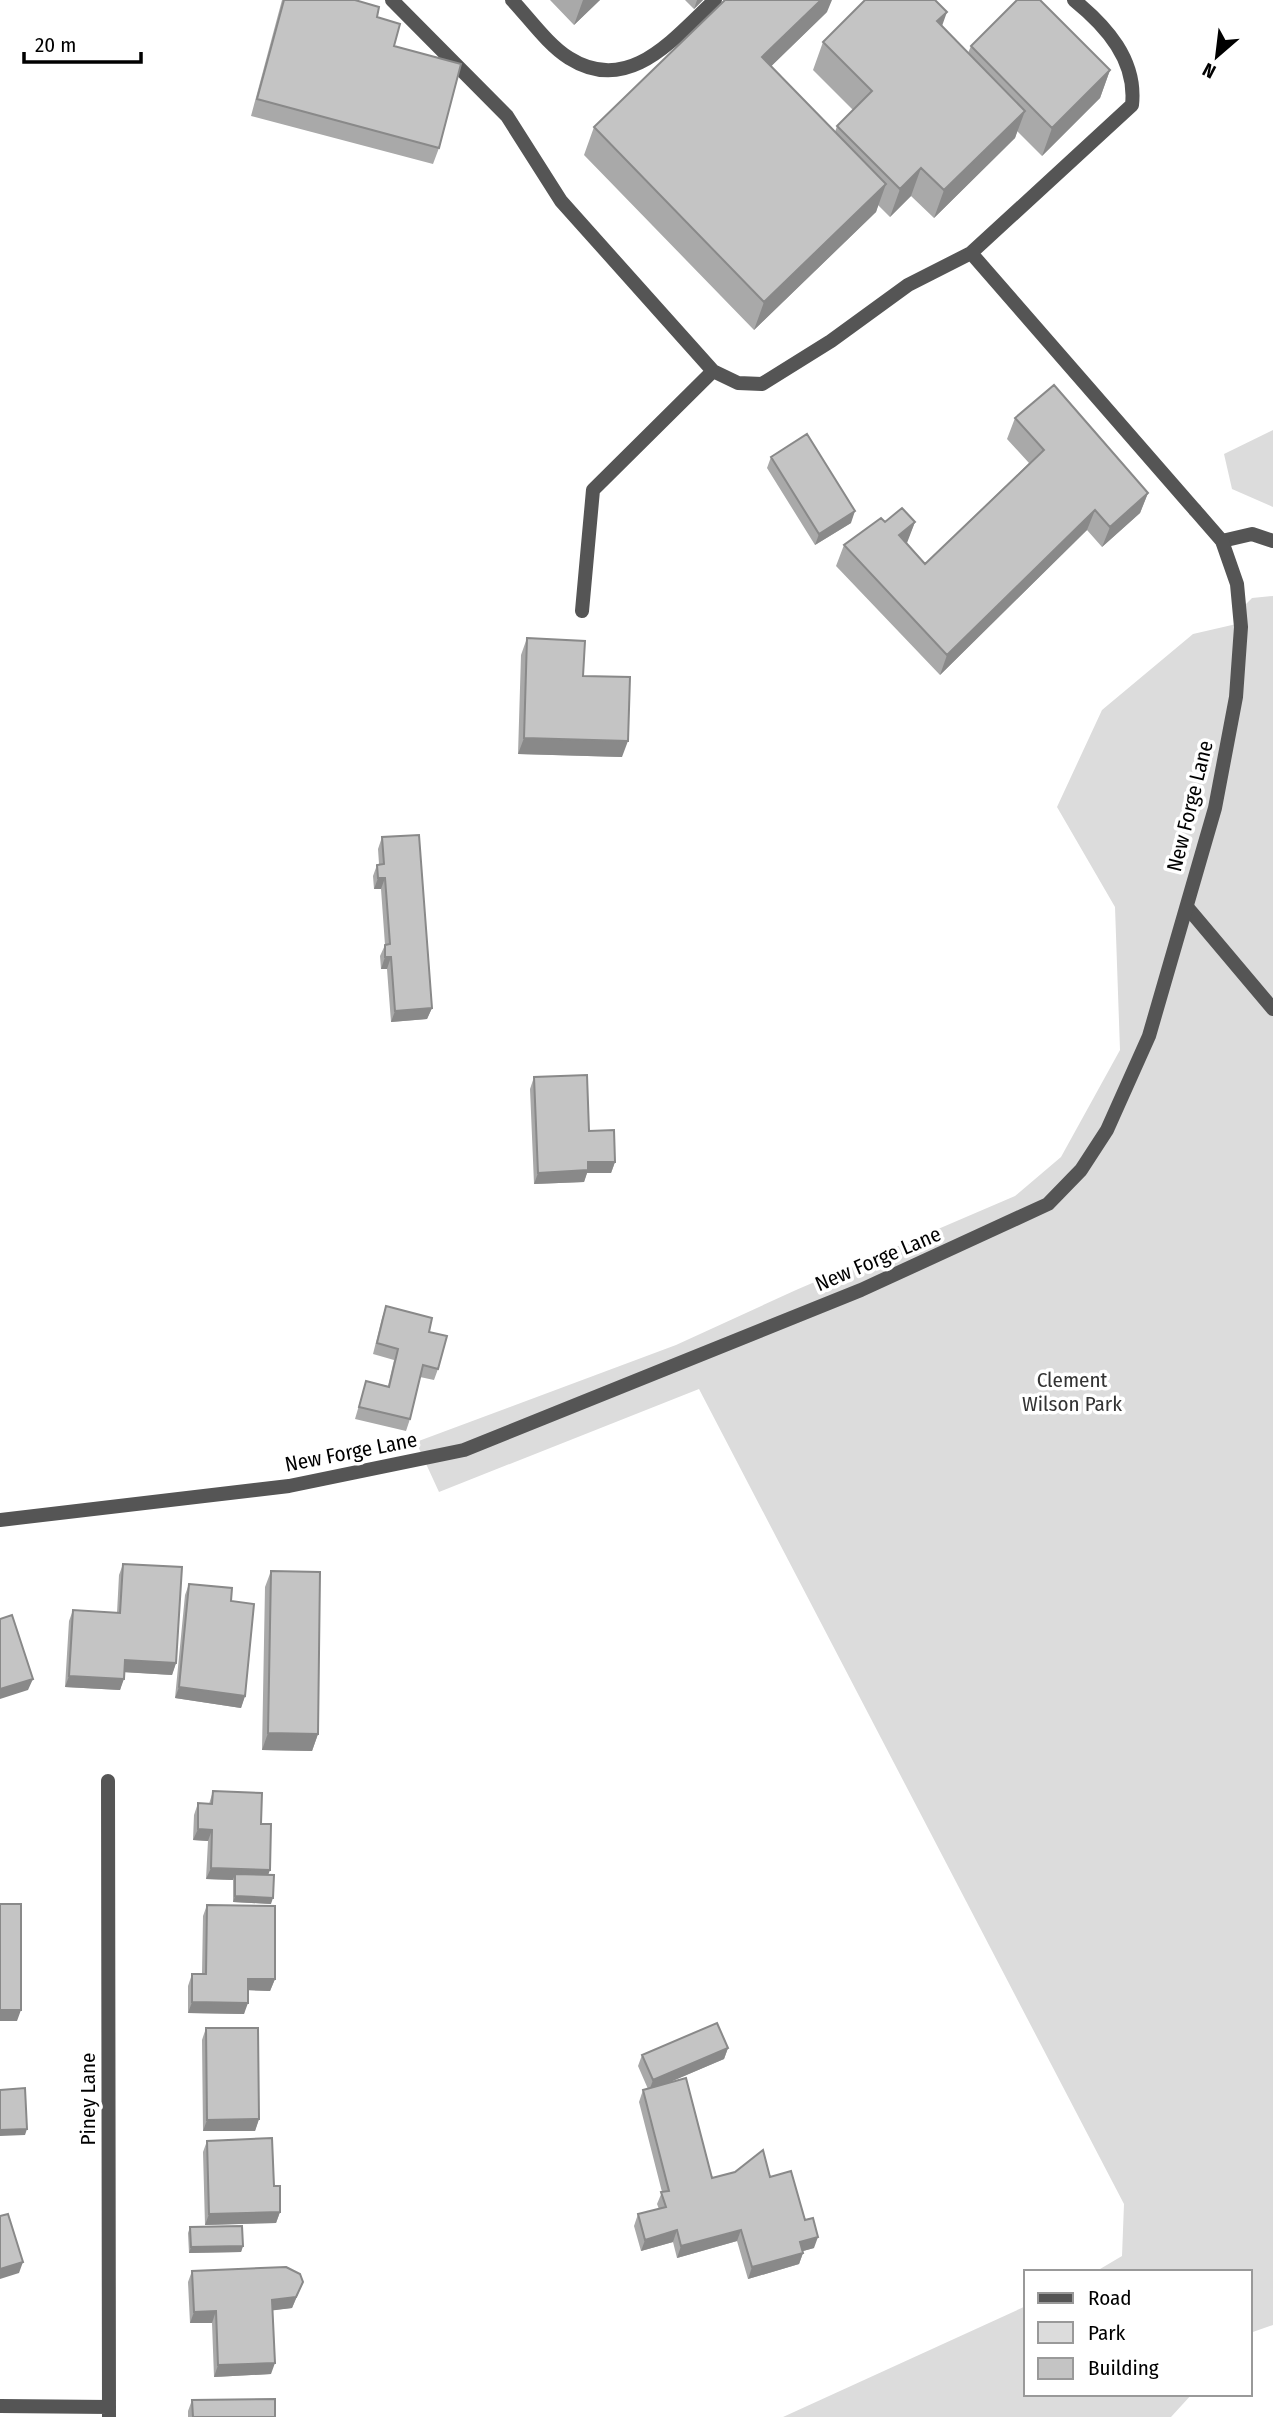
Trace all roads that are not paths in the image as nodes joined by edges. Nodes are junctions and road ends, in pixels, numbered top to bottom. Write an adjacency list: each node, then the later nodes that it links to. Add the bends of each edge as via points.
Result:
1 (392, 0): 6 (street, via 507,117 561,201)
2 (512, 0): 3 (street, via 567,58 615,72 638,66)
3 (715, 0)
4 (1074, 0): 5 (street, via 1100,21 1124,56 1134,88 1132,105)
5 (971, 253): 6 (street, via 908,285 762,384 738,383); 7 (street, New Forge Lane)
6 (713, 371): 9 (street, via 593,490)
7 (1222, 541): 8 (street, via 1252,534); 10 (street, New Forge Lane, via 1237,584 1241,627 1236,697 1215,808)
8 (1273, 541)
9 (582, 611)
10 (1187, 907): 11 (street); 12 (street, New Forge Lane, via 1149,1036 1107,1130 1081,1170 1048,1204 861,1290 464,1450 289,1486)
11 (1273, 1009)
12 (0, 1520)
13 (108, 1781): 15 (street, Piney Lane)
14 (0, 2406): 15 (street)
15 (109, 2412)

